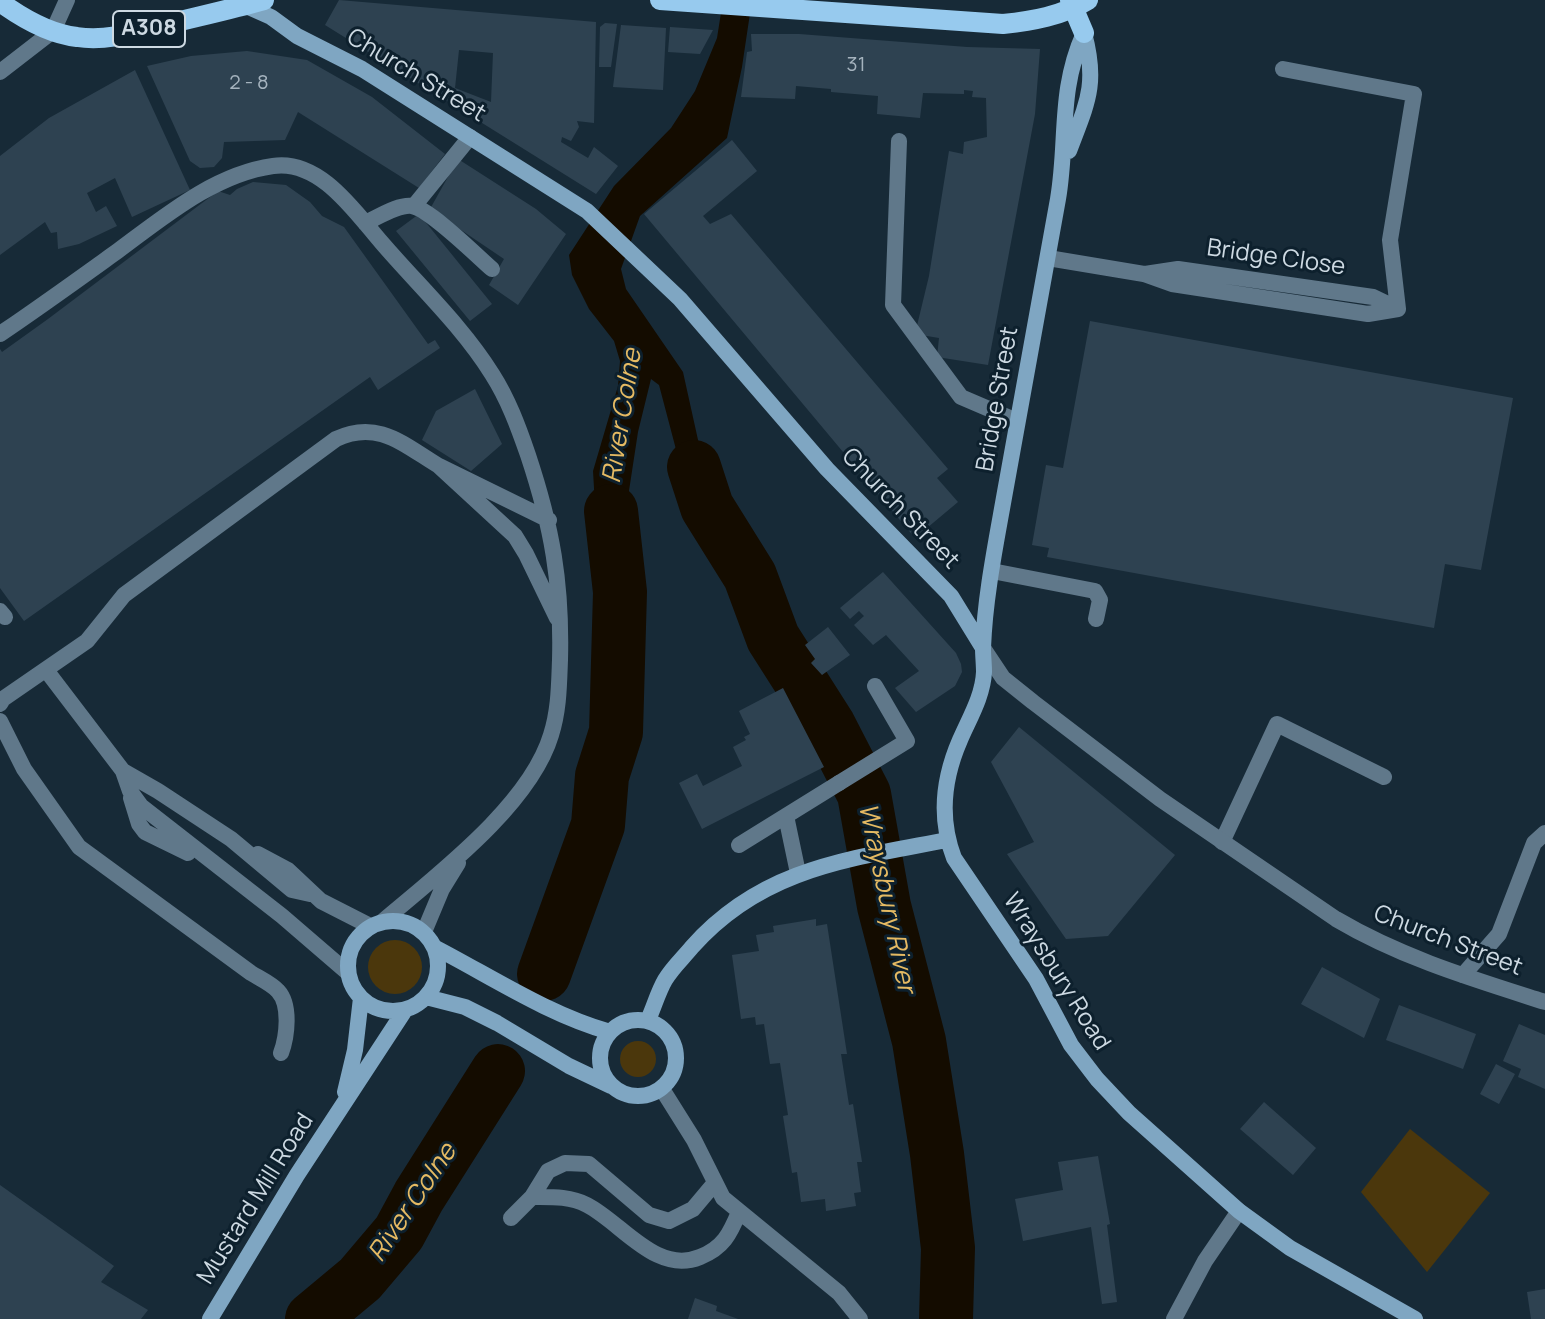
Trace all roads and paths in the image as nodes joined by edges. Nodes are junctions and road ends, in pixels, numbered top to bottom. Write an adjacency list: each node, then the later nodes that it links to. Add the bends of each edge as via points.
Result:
1 (67, 0): 7 (street)
2 (660, 0): 6 (main road, via 767,9)
3 (0, 2): 7 (main road, A308)
4 (254, 3): 7 (main road, A308, via 121,36 77,37); 11 (main road, Church Street, via 297,36 362,69)
5 (1078, 3): 6 (main road, via 1048,17 1003,24); 8 (main road)
6 (796, 5)
7 (53, 31): 10 (street)
8 (1084, 33): 13 (main road, Bridge Street, via 1065,93); 13 (main road, Bridge Street, via 1092,80)
9 (1283, 69): 16 (street, Bridge Close, via 1414,94 1390,240 1398,309 1373,297 1178,269 1144,274)
10 (0, 72)
11 (470, 137): 14 (street); 25 (main road, Church Street, via 587,211 680,299 827,469 951,596)
12 (899, 141): 19 (street, via 893,305 961,397)
13 (1065, 160): 16 (main road, Bridge Street)
14 (414, 206): 15 (street); 17 (street)
15 (365, 223): 18 (street, via 322,179 293,165 224,180); 21 (street, via 493,374 515,416)
16 (1048, 258): 19 (main road, Bridge Street)
17 (492, 269)
18 (0, 334)
19 (1017, 421): 22 (main road, Bridge Street)
20 (439, 466): 21 (street); 24 (street, via 515,536); 26 (street, via 372,430 336,439 124,595 87,641)
21 (549, 520): 24 (street)
22 (992, 571): 23 (street, via 1095,591 1100,600); 25 (main road, Bridge Street)
23 (1096, 619)
24 (561, 627): 37 (street, via 559,689 550,739 524,785)
25 (983, 648): 34 (main road, Wraysbury Road, via 980,694 947,782); 35 (street, Church Street, via 1003,678)
26 (46, 670): 28 (street); 30 (street)
27 (875, 686): 32 (street, via 907,741)
28 (0, 704)
29 (0, 721): 50 (street, via 24,769 79,847 278,991 285,1006)
30 (123, 771): 39 (street, via 231,839 292,890); 42 (street, via 130,791 155,819)
31 (1384, 777): 35 (street, via 1277,724)
32 (786, 816): 36 (street); 38 (street)
33 (1545, 833): 43 (street, via 1534,843 1499,934)
34 (947, 840): 38 (main road); 56 (main road, Wraysbury Road, via 1097,1079)
35 (1222, 842): 43 (street, Church Street, via 1364,936)
36 (739, 845)
37 (467, 847): 39 (street); 40 (street)
38 (798, 873): 48 (main road, via 766,887 705,933 665,980)
39 (376, 923): 40 (main road, via 410,923); 42 (main road, via 351,946)
40 (424, 932): 41 (main road)
41 (434, 947): 44 (main road, via 437,979); 49 (main road, via 550,1010)
42 (347, 972): 45 (main road)
43 (1463, 975): 46 (street, Church Street)
44 (426, 997): 47 (main road); 51 (main road, via 465,1007)
45 (361, 998): 47 (main road, via 374,1008); 53 (main road, Mustard Mill Road)
46 (1545, 1002)
47 (405, 1010): 53 (main road, Mustard Mill Road)
48 (648, 1020): 49 (main road, via 634,1019); 52 (main road, via 661,1026 677,1050 677,1065)
49 (610, 1032): 51 (main road, via 600,1066)
50 (281, 1053)
51 (613, 1087): 52 (main road, via 637,1097)
52 (662, 1089): 54 (street)
53 (342, 1105): 59 (main road, Mustard Mill Road)
54 (714, 1184): 55 (street, via 693,1209 669,1221 649,1215 589,1164 565,1163 548,1171); 57 (street)
55 (532, 1197): 57 (street, via 564,1197 587,1204 672,1261 713,1252 729,1237); 58 (street)
56 (1239, 1211): 61 (street); 62 (main road, Wraysbury Road, via 1290,1248)
57 (739, 1212): 60 (street, via 839,1293)
58 (511, 1218)
59 (210, 1319)
60 (860, 1319)
61 (1174, 1319)
62 (1415, 1319)

